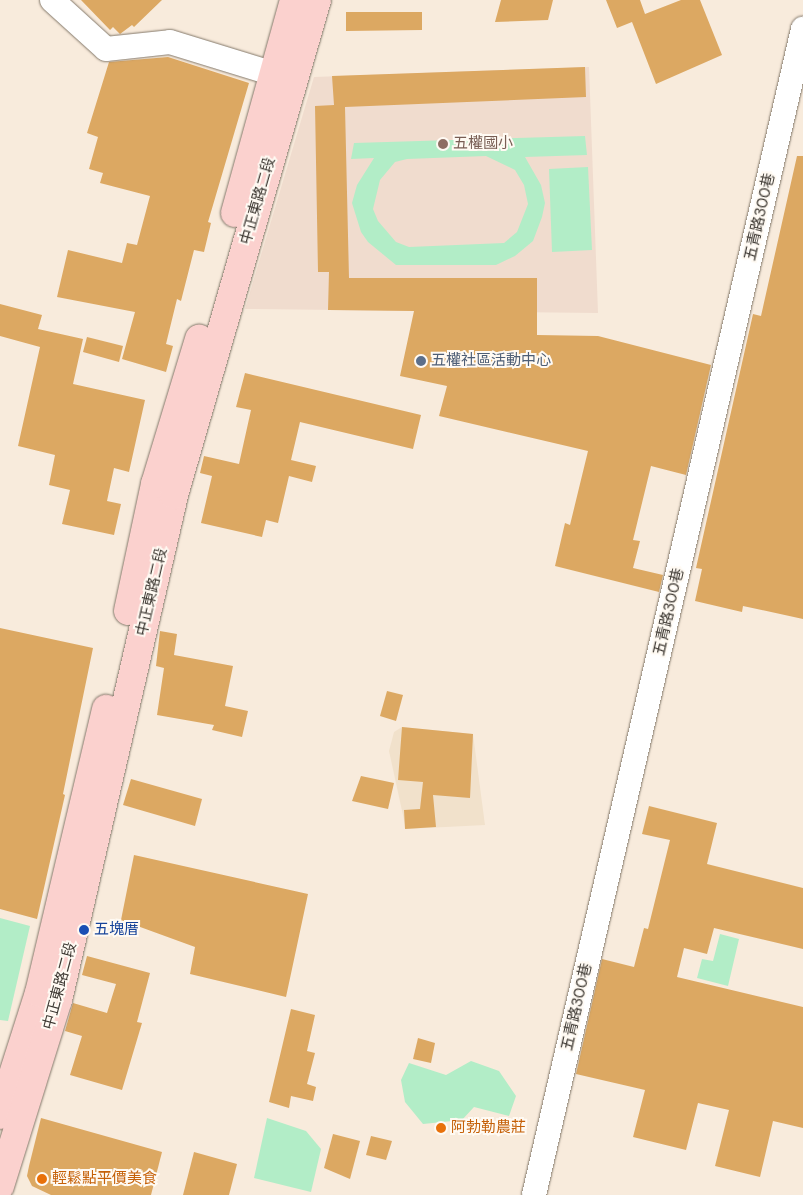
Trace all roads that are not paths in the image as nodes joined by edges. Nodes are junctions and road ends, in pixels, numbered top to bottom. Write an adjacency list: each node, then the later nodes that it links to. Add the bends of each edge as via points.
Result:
1 (52, 0): 5 (street, via 106,49 170,42)
2 (294, 0): 5 (main road, 中正東路二段)
3 (317, 0): 5 (main road, 中正東路二段)
4 (803, 29): 8 (street, 五青路300巷)
5 (284, 77): 6 (main road, 中正東路二段, via 155,484 115,674 39,992); 7 (main road, 中正東路二段, via 174,495 58,1000)
6 (0, 1115)
7 (0, 1186)
8 (534, 1195)

